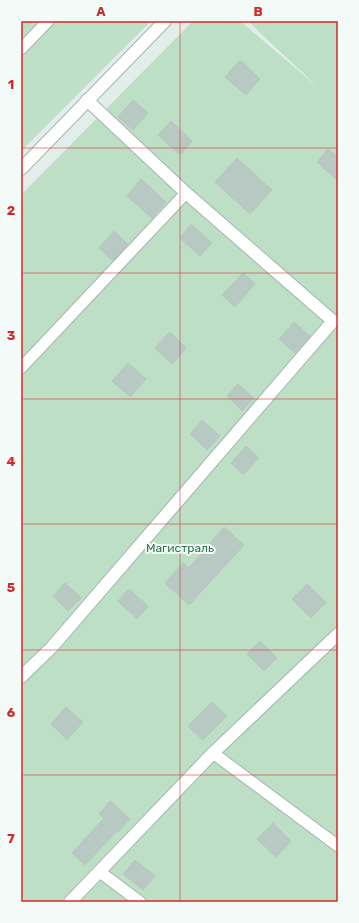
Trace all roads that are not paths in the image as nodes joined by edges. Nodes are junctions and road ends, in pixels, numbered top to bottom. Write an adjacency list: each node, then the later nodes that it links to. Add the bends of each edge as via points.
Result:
1 (48, 21): 3 (lane)
2 (165, 21): 4 (street)
3 (21, 49)
4 (87, 100): 5 (street); 6 (street)
5 (21, 169)
6 (186, 193): 7 (street); 8 (lane)
7 (336, 318): 10 (street, via 52,647)
8 (21, 368)
9 (338, 634): 11 (street)
10 (21, 677)
11 (213, 753): 12 (lane); 13 (street)
12 (338, 846)
13 (100, 872): 14 (street); 15 (lane)
14 (70, 902)
15 (140, 902)

